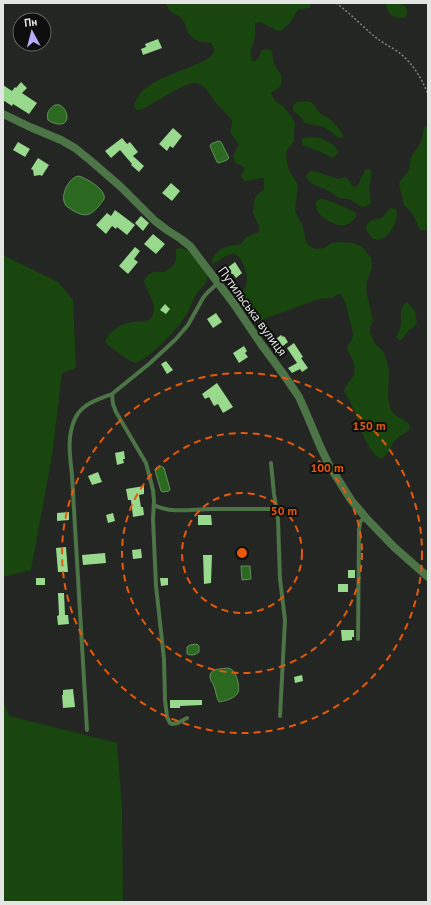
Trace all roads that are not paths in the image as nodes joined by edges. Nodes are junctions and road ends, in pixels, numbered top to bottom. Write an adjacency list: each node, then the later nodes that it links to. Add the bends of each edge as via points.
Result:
1 (3, 114): 2 (street, Путильська вулиця, via 75,148 121,186 155,221 190,246)
2 (218, 283): 3 (lane, via 203,298 176,339); 7 (street, Путильська вулиця, via 299,397 329,465)
3 (112, 394): 5 (lane, via 116,412 148,466); 12 (lane, via 88,404 79,411 73,422 70,443)
4 (271, 463): 6 (lane)
5 (154, 505): 6 (lane, via 176,510); 11 (lane, via 156,586 164,659 166,712 168,721 172,724)
6 (276, 509): 10 (lane, via 285,620)
7 (365, 517): 8 (street, Путильська вулиця); 9 (lane, via 360,522 359,530)
8 (428, 577)
9 (358, 639)
10 (280, 716)
11 (187, 718)
12 (87, 730)

